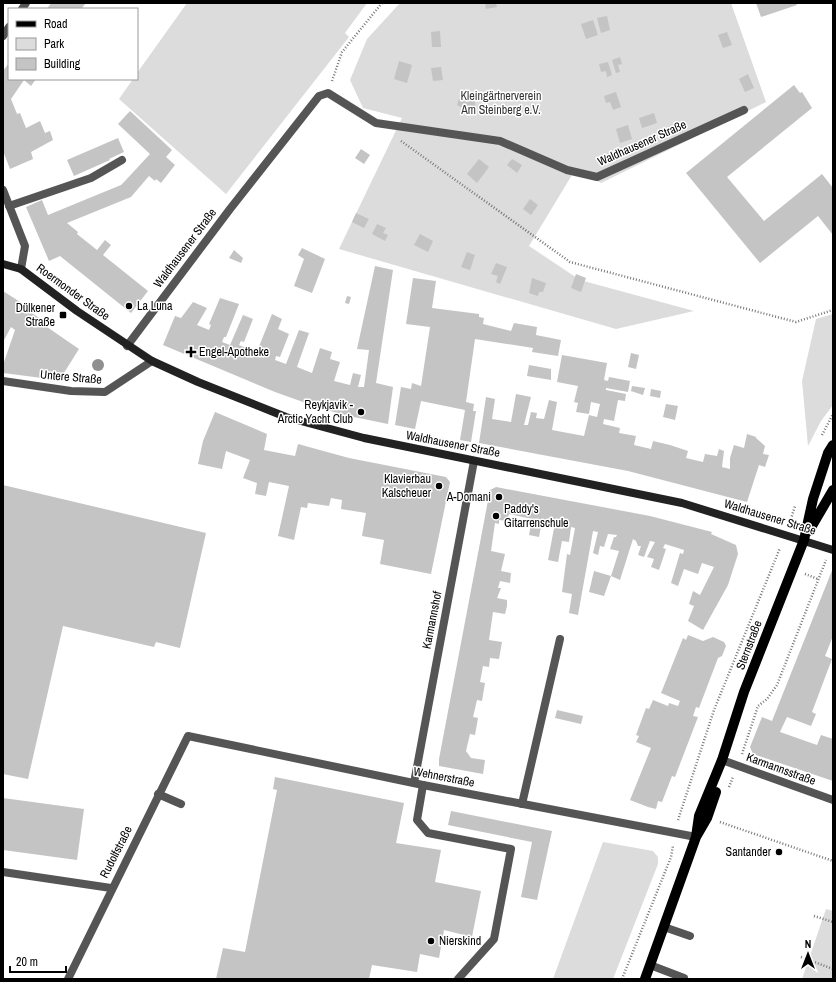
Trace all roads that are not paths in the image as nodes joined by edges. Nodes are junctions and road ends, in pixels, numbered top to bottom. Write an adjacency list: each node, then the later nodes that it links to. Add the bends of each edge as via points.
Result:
1 (744, 110): 7 (street, Waldhausener Straße, via 597,177 567,170 500,141 376,123 328,93 319,96)
2 (122, 160): 4 (street, via 91,178)
3 (3, 190): 4 (street)
4 (9, 206): 6 (street, via 25,246)
5 (3, 264): 6 (street, Roermonder Straße)
6 (21, 269): 7 (street, Roermonder Straße)
7 (127, 346): 8 (street, Waldhausener Straße)
8 (152, 361): 9 (street, Untere Straße, via 105,392 71,391); 11 (street, Waldhausener Straße, via 286,417 364,438)
9 (3, 381)
10 (833, 445): 13 (main road, via 813,499)
11 (474, 461): 13 (street, Waldhausener Straße, via 682,503); 18 (street, Karmannshof)
12 (833, 490): 13 (main road)
13 (804, 540): 14 (street, Waldhausener Straße); 17 (main road, Sternstraße, via 744,692)
14 (832, 550)
15 (560, 639): 23 (street)
16 (188, 736): 18 (street, Wehnerstraße); 20 (street, Rudolfstraße)
17 (722, 760): 21 (street, Karmannsstraße); 24 (main road, Sternstraße, via 720,780 707,818)
18 (414, 783): 19 (street, Wehnerstraße)
19 (423, 785): 23 (street, Wehnerstraße); 32 (street, via 417,820 428,833 511,849 494,939)
20 (158, 794): 22 (street); 26 (street, Rudolfstraße)
21 (833, 800)
22 (182, 804)
23 (522, 804): 24 (street, Wehnerstraße)
24 (696, 837): 27 (main road, Sternstraße)
25 (3, 872): 26 (street)
26 (111, 888): 31 (street, Rudolfstraße)
27 (664, 927): 28 (street); 29 (main road, Sternstraße)
28 (690, 936)
29 (650, 965): 30 (street); 33 (main road, Sternstraße)
30 (684, 978)
31 (68, 979)
32 (458, 979)
33 (645, 979)

